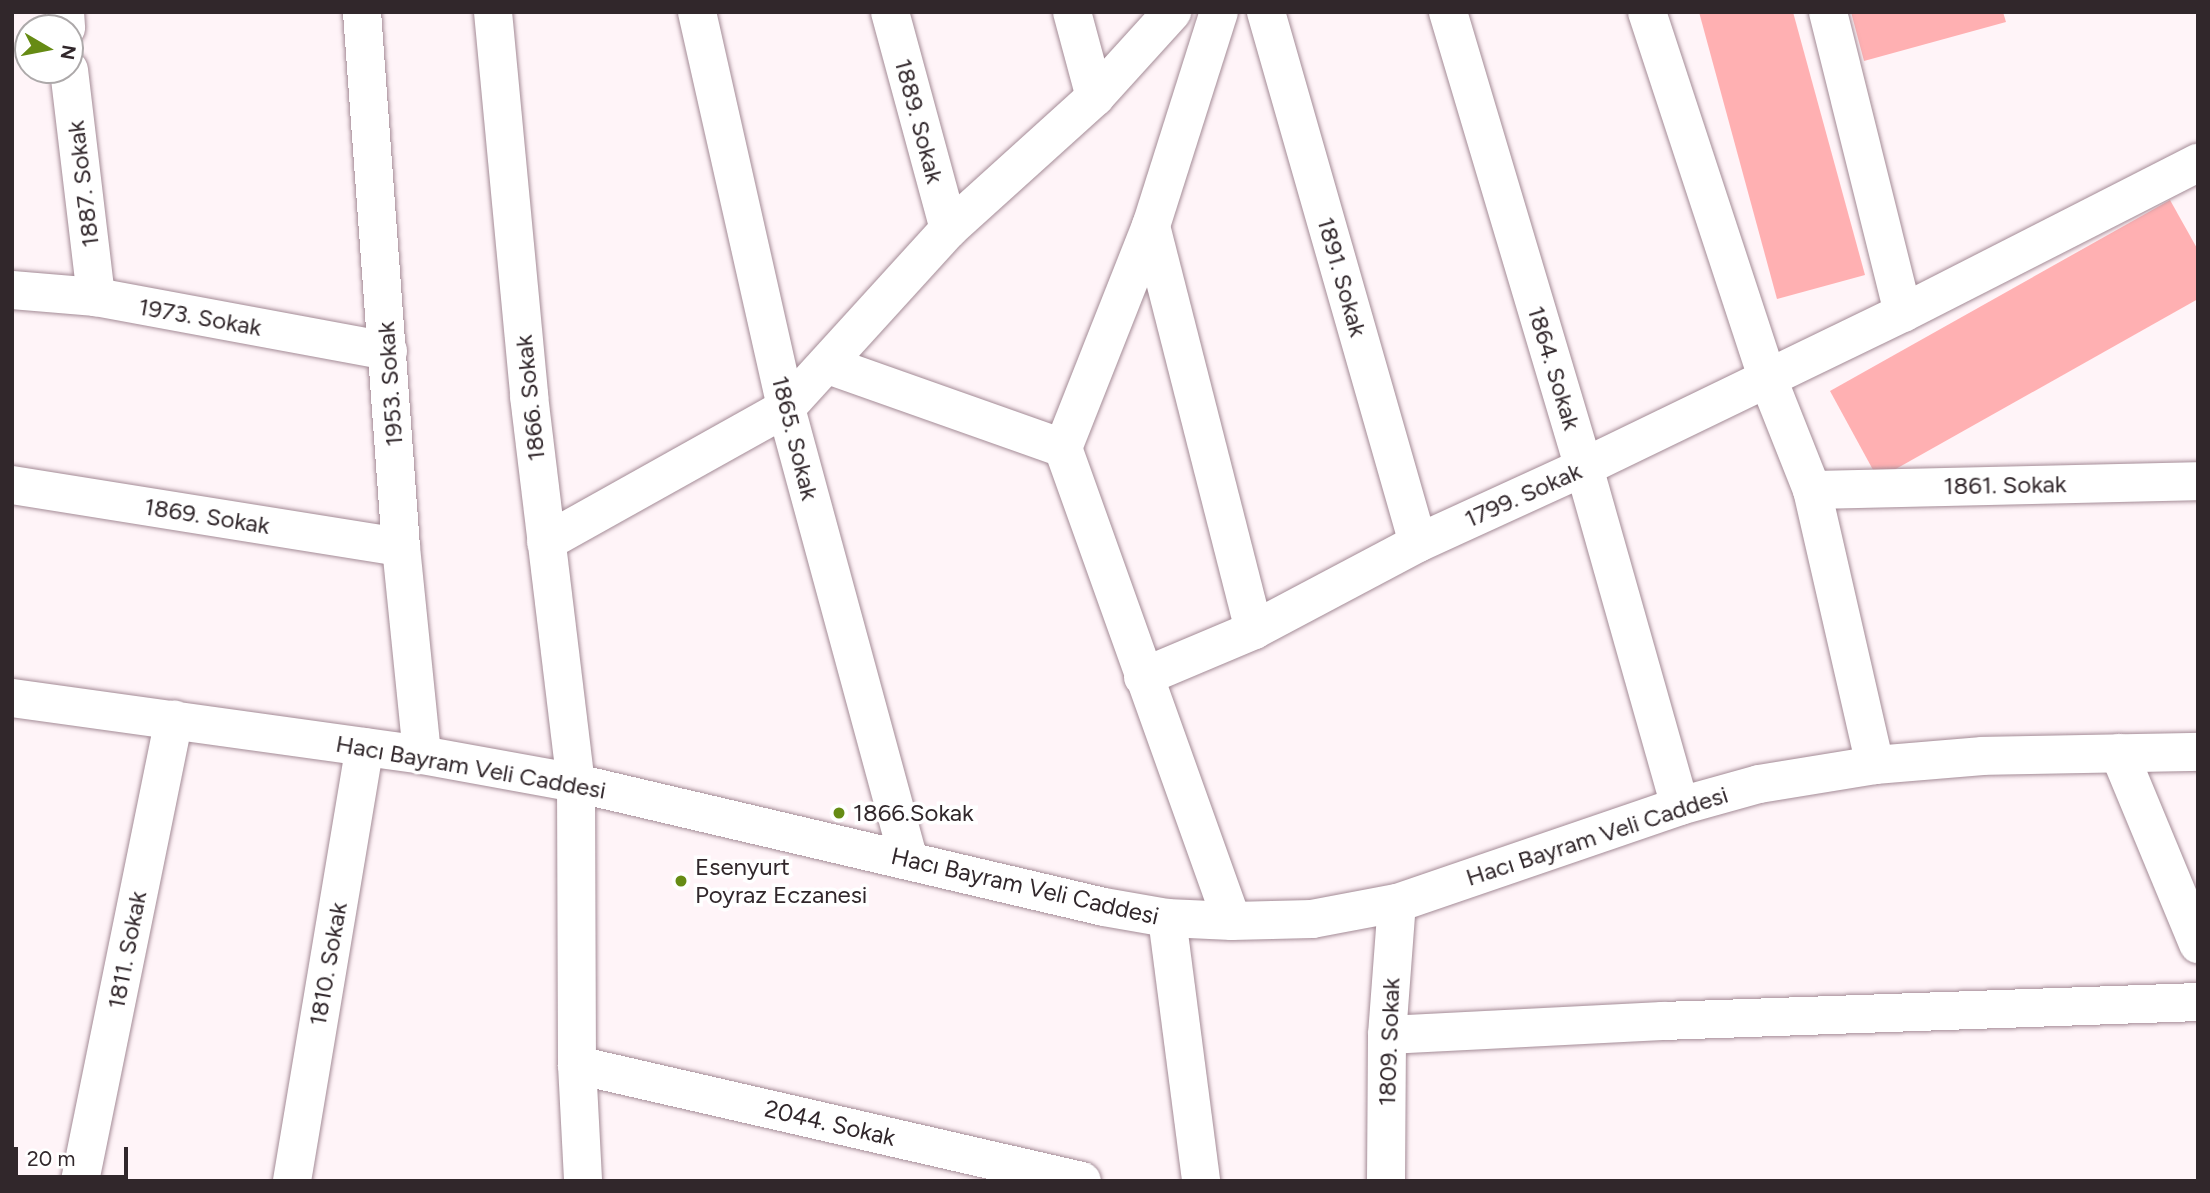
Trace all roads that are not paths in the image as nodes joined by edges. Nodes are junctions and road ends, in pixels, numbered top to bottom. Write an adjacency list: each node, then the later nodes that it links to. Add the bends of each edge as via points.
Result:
1 (362, 12): 20 (street, 1953. Sokak)
2 (493, 12): 29 (street, 1866. Sokak)
3 (697, 12): 23 (street, 1865. Sokak)
4 (890, 12): 16 (street, 1889. Sokak)
5 (1072, 12): 13 (street)
6 (1172, 12): 13 (street)
7 (1219, 12): 15 (street)
8 (1266, 12): 30 (street, 1891. Sokak)
9 (1448, 12): 25 (street, 1864. Sokak)
10 (1647, 12): 22 (street)
11 (1828, 12): 19 (street)
12 (71, 84): 18 (street, 1887. Sokak)
13 (1094, 97): 16 (street)
14 (2198, 163): 19 (street, 1799. Sokak)
15 (1151, 226): 24 (street); 32 (street)
16 (949, 229): 21 (street)
17 (12, 290): 18 (street, 1973. Sokak)
18 (96, 298): 20 (street, 1973. Sokak)
19 (1903, 313): 22 (street, 1799. Sokak)
20 (388, 351): 31 (street, 1953. Sokak)
21 (828, 365): 23 (street); 24 (street)
22 (1768, 379): 25 (street, 1799. Sokak); 28 (street)
23 (786, 408): 29 (street); 43 (street, 1865. Sokak)
24 (1063, 448): 33 (street)
25 (1584, 467): 30 (street, 1799. Sokak); 42 (street, 1864. Sokak)
26 (2198, 481): 28 (street, 1861. Sokak)
27 (12, 485): 31 (street, 1869. Sokak)
28 (1812, 490): 40 (street)
29 (546, 542): 41 (street, 1866. Sokak)
30 (1418, 542): 32 (street, 1799. Sokak)
31 (401, 547): 39 (street, 1953. Sokak)
32 (1254, 629): 33 (street, 1799. Sokak)
33 (1143, 677): 46 (street)
34 (12, 698): 35 (street, Hacı Bayram Veli Caddesi)
35 (174, 719): 36 (street, Hacı Bayram Veli Caddesi); 51 (street, 1811. Sokak)
36 (365, 747): 39 (street, Hacı Bayram Veli Caddesi); 52 (street, 1810. Sokak)
37 (2198, 752): 38 (street, Hacı Bayram Veli Caddesi)
38 (2119, 753): 40 (street, Hacı Bayram Veli Caddesi, via 1983,756); 47 (street)
39 (422, 755): 41 (street, Hacı Bayram Veli Caddesi)
40 (1875, 765): 42 (street, Hacı Bayram Veli Caddesi, via 1759,784)
41 (576, 783): 43 (street, Hacı Bayram Veli Caddesi); 50 (street, 1866. Sokak)
42 (1680, 806): 44 (street, Hacı Bayram Veli Caddesi)
43 (909, 860): 45 (street, Hacı Bayram Veli Caddesi)
44 (1397, 903): 46 (street, Hacı Bayram Veli Caddesi, via 1312,919); 49 (street, 1809. Sokak)
45 (1167, 918): 46 (street, Hacı Bayram Veli Caddesi); 55 (street)
46 (1232, 920)
47 (2198, 944)
48 (2198, 1002): 49 (street)
49 (1387, 1035): 56 (street, 1809. Sokak)
50 (577, 1065): 53 (street, 1866. Sokak); 54 (street, 2044. Sokak)
51 (80, 1181)
52 (292, 1181)
53 (583, 1181)
54 (1082, 1181)
55 (1200, 1181)
56 (1386, 1181)

